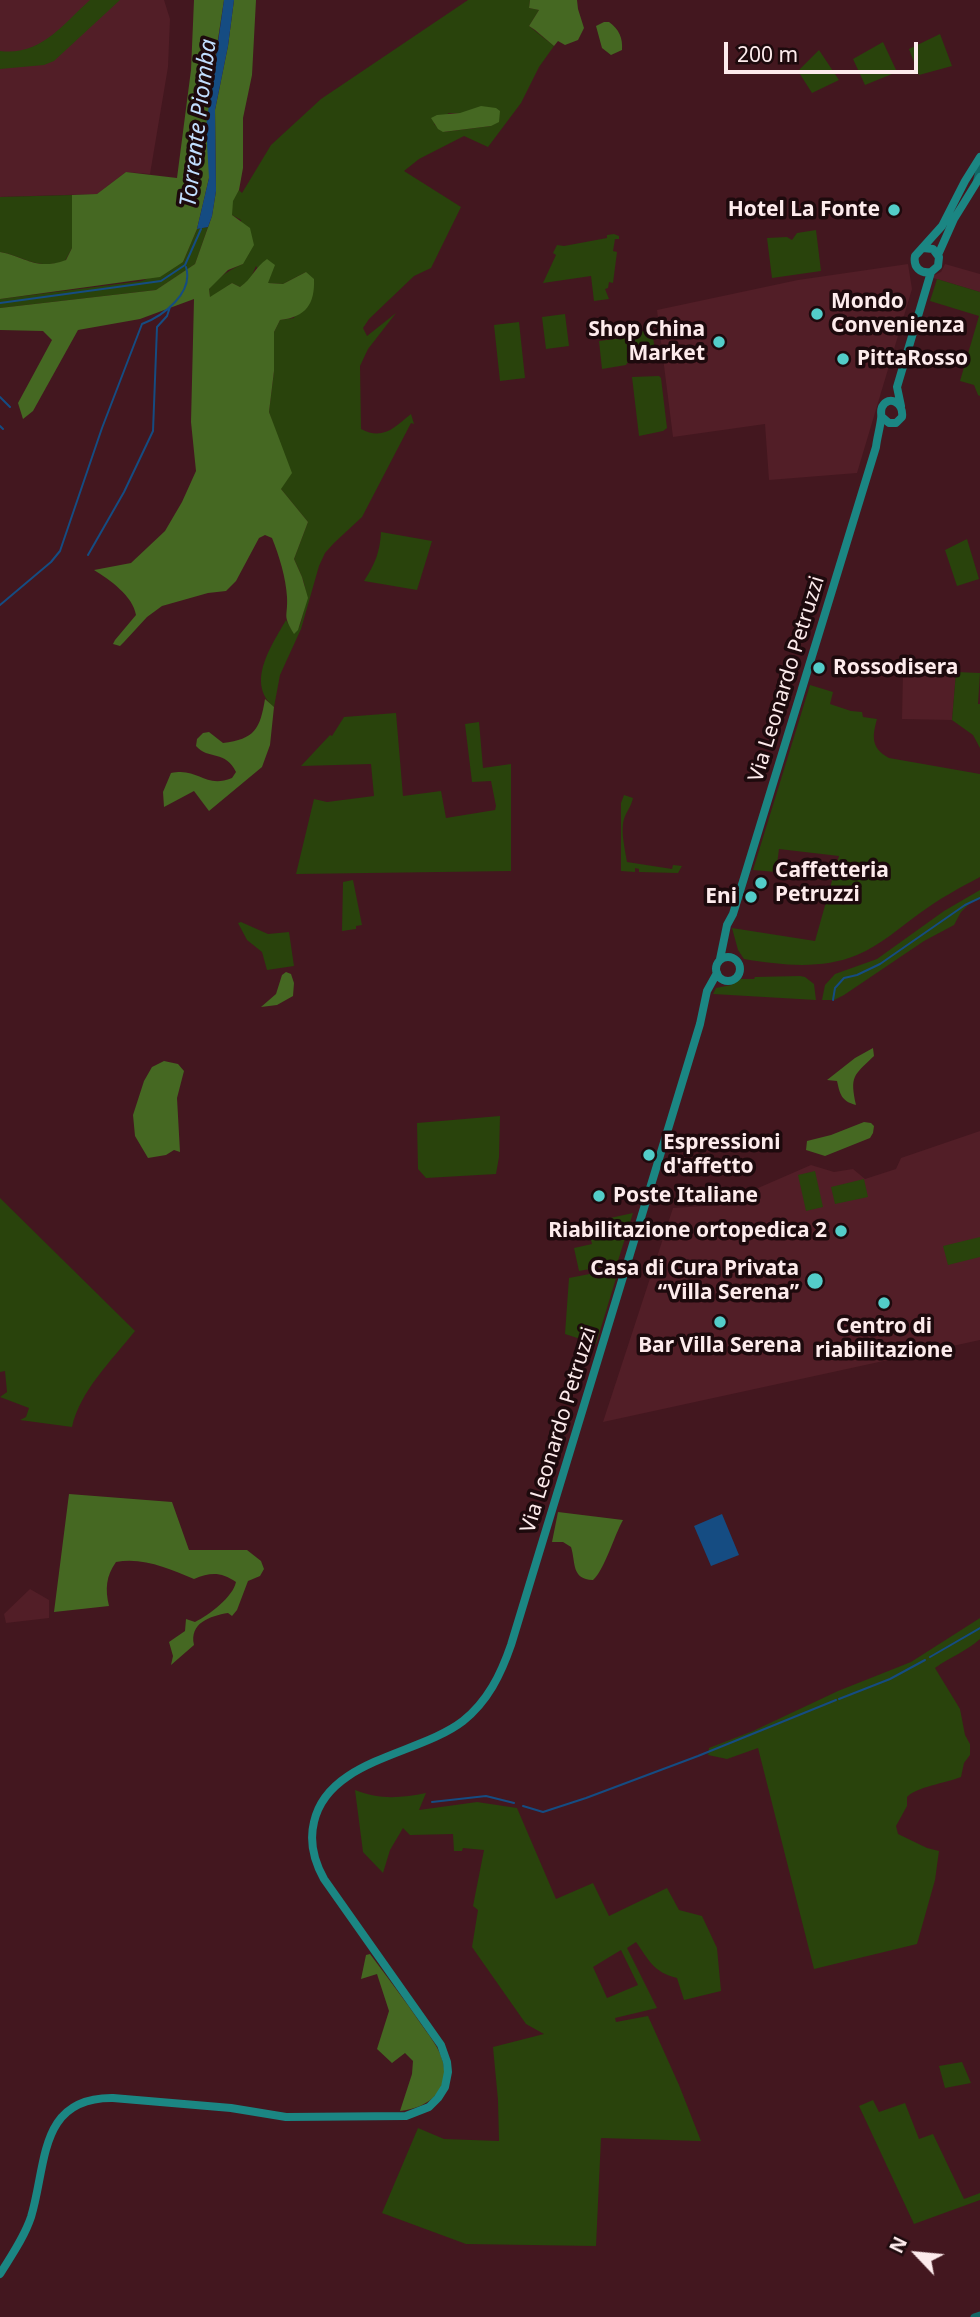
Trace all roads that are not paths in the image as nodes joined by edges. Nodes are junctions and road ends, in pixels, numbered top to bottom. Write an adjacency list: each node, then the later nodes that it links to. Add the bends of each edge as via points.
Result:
1 (980, 157): 4 (main road, via 942,226)
2 (980, 167): 3 (street)
3 (978, 180): 5 (main road)
4 (923, 248): 5 (main road); 6 (main road, via 914,259)
5 (938, 255): 7 (main road, via 938,267)
6 (920, 271): 7 (main road); 8 (main road, via 920,291)
7 (930, 272): 9 (main road, via 897,387)
8 (887, 402): 9 (main road); 10 (main road)
9 (901, 405): 11 (main road, via 902,417)
10 (882, 417): 11 (main road); 12 (main road, Via Leonardo Petruzzi)
11 (892, 424): 12 (main road, Via Leonardo Petruzzi)
12 (876, 447): 13 (main road, Via Leonardo Petruzzi)
13 (731, 920): 14 (main road, Via Leonardo Petruzzi); 15 (main road, Via Leonardo Petruzzi)
14 (733, 958): 15 (main road); 17 (main road, via 739,972)
15 (720, 959): 16 (main road)
16 (717, 973): 17 (main road); 18 (main road, Via Leonardo Petruzzi)
17 (724, 980): 18 (main road, Via Leonardo Petruzzi, via 712,990)
18 (703, 1010): 19 (main road, Via Leonardo Petruzzi, via 496,1683 461,1722 334,1786 321,1804 312,1830 312,1849 328,1886 441,2045 448,2072 442,2093 415,2114 332,2118 113,2098 85,2102 61,2118 48,2138 29,2222)
19 (0, 2274)
20 (980, 2315): 21 (street)
21 (974, 2317)

